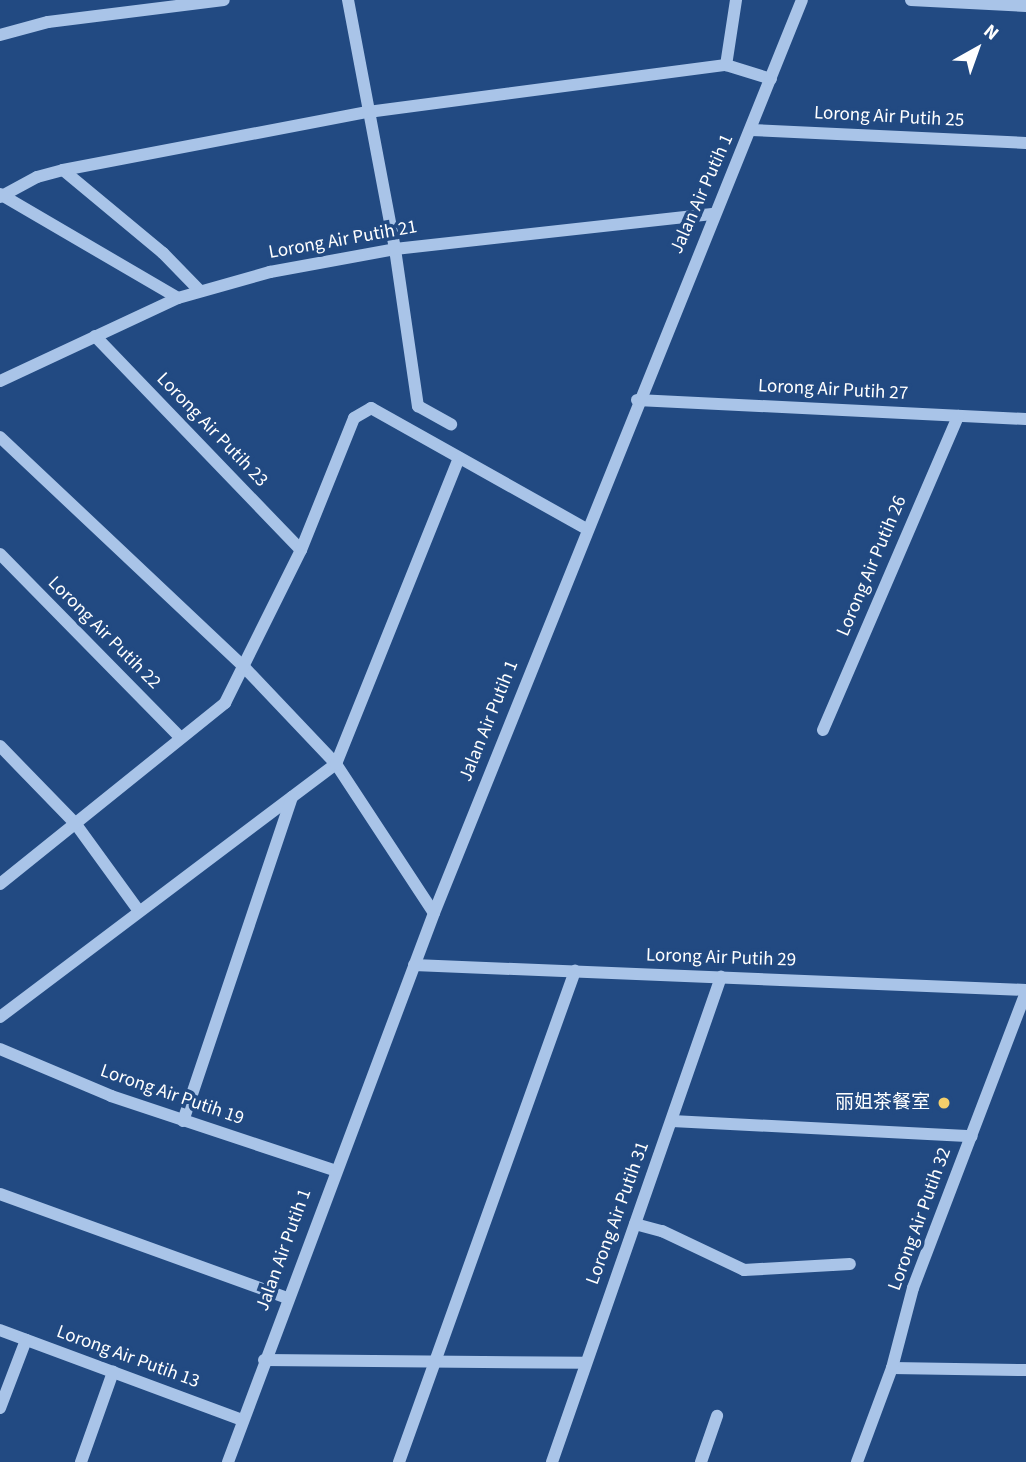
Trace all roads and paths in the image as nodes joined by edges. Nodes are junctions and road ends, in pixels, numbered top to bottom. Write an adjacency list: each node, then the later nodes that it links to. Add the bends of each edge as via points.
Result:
1 (224, 0): 7 (street, via 48,22)
2 (348, 0): 10 (street)
3 (736, 0): 8 (street)
4 (802, 0): 9 (street, Jalan Air Putih 1)
5 (911, 0): 6 (street)
6 (1026, 6)
7 (0, 35)
8 (726, 65): 9 (street); 10 (street)
9 (771, 79): 11 (street, Jalan Air Putih 1)
10 (368, 112): 13 (street); 16 (street)
11 (751, 130): 12 (street, Lorong Air Putih 25); 15 (street, Jalan Air Putih 1)
12 (1026, 143)
13 (63, 170): 14 (street, via 37,177); 17 (street, via 163,253)
14 (1, 196): 18 (street)
15 (712, 214): 16 (street, Lorong Air Putih 21); 21 (street, Jalan Air Putih 1)
16 (394, 249): 17 (street, Lorong Air Putih 21); 24 (street, via 418,406)
17 (199, 290): 18 (street, Lorong Air Putih 21)
18 (178, 299): 19 (street, Lorong Air Putih 21)
19 (95, 336): 20 (street, Lorong Air Putih 21); 28 (street, Lorong Air Putih 23)
20 (0, 381)
21 (637, 400): 22 (street, Lorong Air Putih 27); 27 (street, Jalan Air Putih 1)
22 (958, 416): 23 (street, Lorong Air Putih 27); 31 (street, Lorong Air Putih 26)
23 (1026, 419)
24 (451, 424)
25 (0, 437): 30 (street)
26 (458, 457): 27 (street); 28 (street, via 371,408 354,418); 34 (street)
27 (587, 529): 39 (street, Jalan Air Putih 1)
28 (301, 550): 30 (street)
29 (0, 554): 32 (street, Lorong Air Putih 22)
30 (244, 667): 32 (street, via 225,703); 34 (street)
31 (822, 730)
32 (181, 738): 36 (street)
33 (0, 746): 36 (street)
34 (336, 765): 35 (street); 39 (street)
35 (292, 797): 38 (street); 46 (street)
36 (75, 823): 37 (street); 38 (street)
37 (0, 884)
38 (139, 911): 44 (street)
39 (434, 914): 40 (street, Jalan Air Putih 1)
40 (414, 965): 41 (street, Lorong Air Putih 29); 49 (street, Jalan Air Putih 1)
41 (575, 971): 42 (street, Lorong Air Putih 29); 56 (street)
42 (721, 977): 43 (street, Lorong Air Putih 29); 47 (street, Lorong Air Putih 31)
43 (1026, 991): 48 (street, Lorong Air Putih 32)
44 (0, 1017)
45 (0, 1049): 46 (street, Lorong Air Putih 19)
46 (183, 1121): 49 (street, Lorong Air Putih 19)
47 (672, 1121): 48 (street); 51 (street, Lorong Air Putih 31)
48 (972, 1136): 59 (street, Lorong Air Putih 32, via 914,1288)
49 (334, 1170): 53 (street, Jalan Air Putih 1)
50 (0, 1194): 53 (street)
51 (635, 1224): 52 (street, via 662,1231 744,1270); 58 (street, Lorong Air Putih 31)
52 (850, 1264)
53 (286, 1298): 57 (street, Jalan Air Putih 1)
54 (0, 1330): 55 (street, Lorong Air Putih 13)
55 (26, 1340): 61 (street, Lorong Air Putih 13); 62 (street)
56 (436, 1359): 57 (street); 58 (street); 67 (street)
57 (264, 1360): 64 (street, Jalan Air Putih 1)
58 (585, 1363): 68 (street, Lorong Air Putih 31)
59 (892, 1368): 60 (street); 70 (street, Lorong Air Putih 32)
60 (1026, 1370)
61 (113, 1372): 64 (street, Lorong Air Putih 13); 65 (street)
62 (0, 1408)
63 (717, 1416): 69 (street)
64 (242, 1420): 66 (street, Jalan Air Putih 1)
65 (80, 1462)
66 (228, 1462)
67 (399, 1462)
68 (552, 1462)
69 (701, 1462)
70 (858, 1462)

